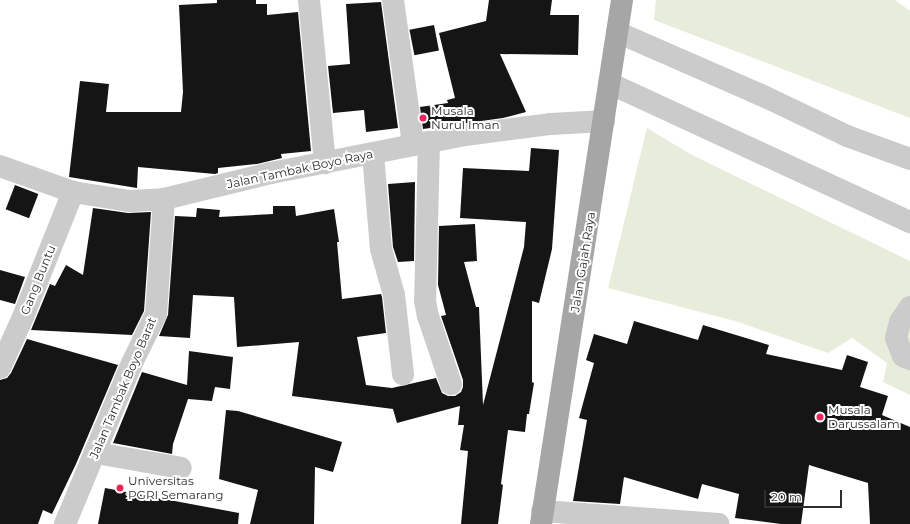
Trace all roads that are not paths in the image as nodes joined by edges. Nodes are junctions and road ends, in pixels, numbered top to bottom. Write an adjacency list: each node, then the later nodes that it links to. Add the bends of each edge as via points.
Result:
1 (309, 0): 10 (street)
2 (393, 0): 7 (street)
3 (622, 0): 4 (main road, Jalan Gajah Raya)
4 (617, 32): 5 (main road, Jalan Gajah Raya); 9 (street, via 759,94 847,136)
5 (609, 83): 6 (main road, Jalan Gajah Raya); 14 (street)
6 (604, 121): 7 (street, Jalan Tambak Boyo Raya, via 551,124); 22 (main road, Jalan Gajah Raya)
7 (421, 144): 8 (street, Jalan Tambak Boyo Raya); 19 (street, via 426,301 428,316)
8 (373, 154): 10 (street, Jalan Tambak Boyo Raya); 18 (street, via 381,249 394,295)
9 (910, 159)
10 (324, 163): 13 (street, Jalan Tambak Boyo Raya)
11 (0, 166): 12 (street, Jalan Tambak Boyo Raya)
12 (73, 192): 13 (street, Jalan Tambak Boyo Raya, via 130,201); 17 (street, Gang Buntu)
13 (164, 199): 20 (street, Jalan Tambak Boyo Barat, via 156,314 132,363)
14 (910, 222)
15 (910, 307): 16 (street, via 900,322 896,338 903,356)
16 (910, 360)
17 (0, 368)
18 (402, 374)
19 (451, 384)
20 (96, 453): 21 (street); 23 (street, Jalan Tambak Boyo Barat)
21 (181, 468)
22 (542, 517): 24 (street)
23 (65, 524)
24 (719, 524)

